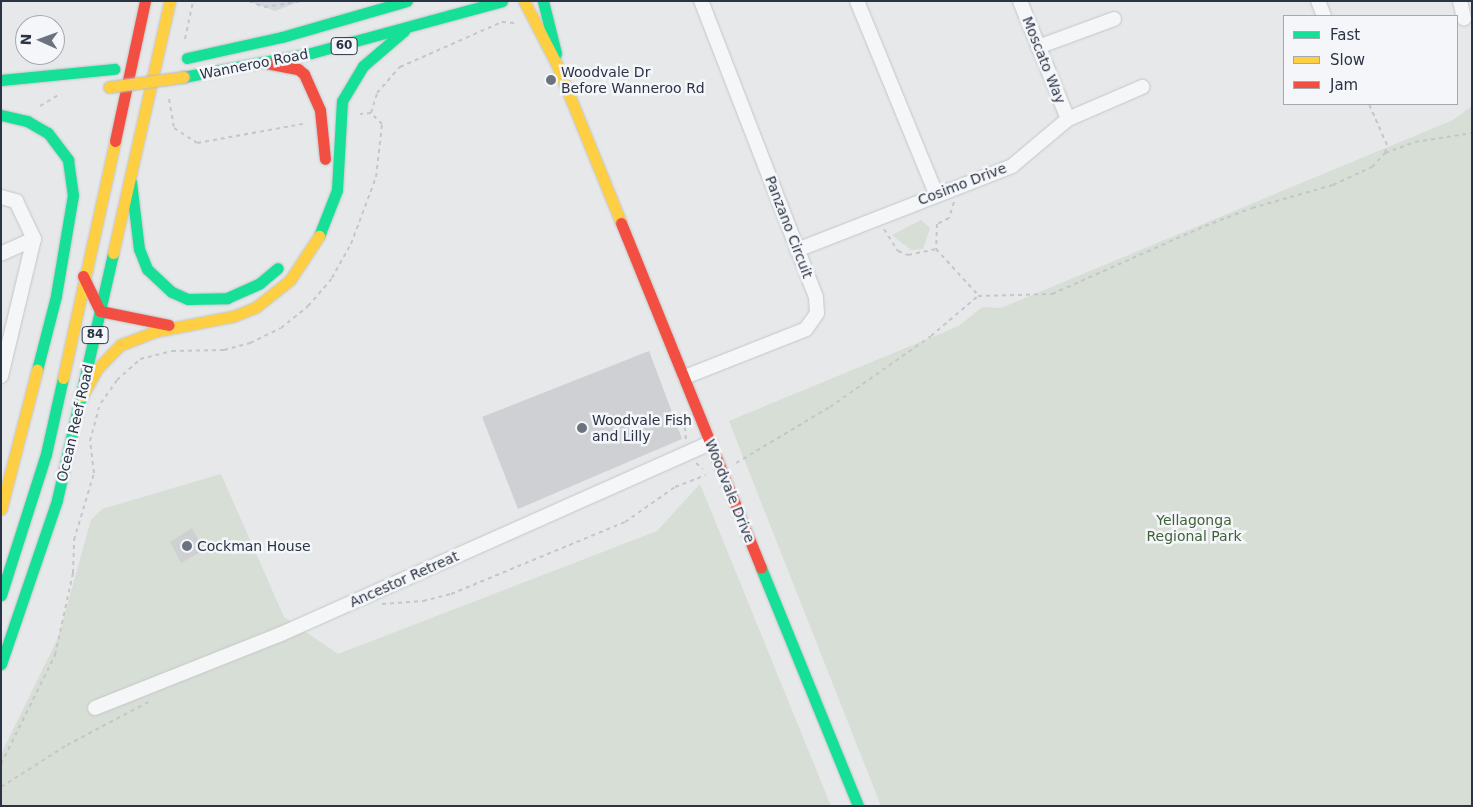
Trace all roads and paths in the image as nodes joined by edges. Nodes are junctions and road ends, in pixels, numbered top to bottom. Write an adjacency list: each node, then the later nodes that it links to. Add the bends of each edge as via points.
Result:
1 (145, 1): 44 (main road, Ocean Reef Road / 84)
2 (170, 1): 35 (main road, Ocean Reef Road / 84)
3 (193, 1): 20 (path)
4 (249, 1): 5 (path, via 264,7)
5 (300, 1)
6 (407, 1): 24 (main road, 60, via 282,37 178,60)
7 (502, 1): 19 (main road, Wanneroo Road / 60)
8 (524, 1): 23 (main road, Woodvale Drive, via 545,48)
9 (543, 1): 23 (main road, Woodvale Drive, via 556,43)
10 (701, 1): 41 (street, Panzano Circuit)
11 (857, 1): 37 (street)
12 (1020, 1): 21 (street, Moscato Way)
13 (1318, 1): 15 (street)
14 (1460, 1): 17 (street)
15 (1324, 15)
16 (1114, 19): 21 (street)
17 (1464, 19)
18 (524, 26): 62 (path, via 502,22 400,67 377,92 371,113 382,124 382,134 366,210 332,278 308,306 281,328 250,343 224,350 172,351 140,359 117,380 99,406 90,442 94,473 74,540 73,573 55,655)
19 (404, 31): 22 (main road, Wanneroo Road / 60); 48 (main road, via 363,66 342,101 341,166 337,190 317,242 304,263 274,295 256,307 217,321)
20 (183, 46)
21 (1038, 47): 30 (street, Moscato Way)
22 (266, 63): 26 (main road, Wanneroo Road / 60, bridge); 34 (main road, via 298,69 310,85 323,126)
23 (557, 65): 50 (main road, Woodvale Drive)
24 (1, 80)
25 (1142, 87): 30 (street, Cosimo Drive)
26 (105, 88)
27 (170, 93): 31 (path, via 168,102 174,128 197,143)
28 (1369, 105): 33 (path, via 1387,145)
29 (1, 115): 56 (main road, via 38,126 57,143 68,160 73,207 56,296)
30 (1068, 118): 37 (street, Cosimo Drive, via 1012,166)
31 (312, 122)
32 (1472, 133): 33 (path, via 1416,142)
33 (1385, 153): 45 (path, via 1372,167 1333,186 1252,208 1150,249 1080,284 1037,295)
34 (323, 175)
35 (131, 182): 43 (main road, via 141,255 147,269 172,292 188,299 227,298 260,283); 46 (main road, Ocean Reef Road / 84)
36 (1, 197): 39 (street, via 16,201)
37 (942, 197): 40 (path, via 954,201 953,211 937,224); 41 (street, Cosimo Drive)
38 (883, 225): 40 (path, via 886,238 898,251 908,255)
39 (34, 239): 42 (street); 47 (street)
40 (936, 249): 45 (path)
41 (797, 250): 50 (street, Panzano Circuit, via 816,296 813,322 796,334)
42 (1, 254)
43 (287, 257)
44 (83, 276): 46 (main road); 57 (main road, Ocean Reef Road / 84, via 46,454)
45 (978, 296): 55 (path, via 931,336 830,407 753,456)
46 (100, 311): 48 (main road); 51 (main road, Ocean Reef Road / 84)
47 (8, 321): 49 (street)
48 (177, 326): 51 (main road, via 120,345 97,368)
49 (1, 376)
50 (685, 378): 53 (main road, Woodvale Drive)
51 (82, 396): 59 (main road, Ocean Reef Road / 84, via 42,554)
52 (686, 420): 54 (path)
53 (710, 443): 54 (street, Ancestor Retreat); 55 (main road, Woodvale Drive)
54 (691, 452): 58 (path, via 696,464 709,474 675,487 625,522 451,594 423,601); 61 (street, Ancestor Retreat, via 281,634)
55 (721, 469): 64 (main road, Woodvale Drive)
56 (1, 509)
57 (1, 595)
58 (374, 605)
59 (1, 664)
60 (156, 699): 63 (path, via 67,745)
61 (95, 708)
62 (1, 764)
63 (1, 787)
64 (858, 806)

